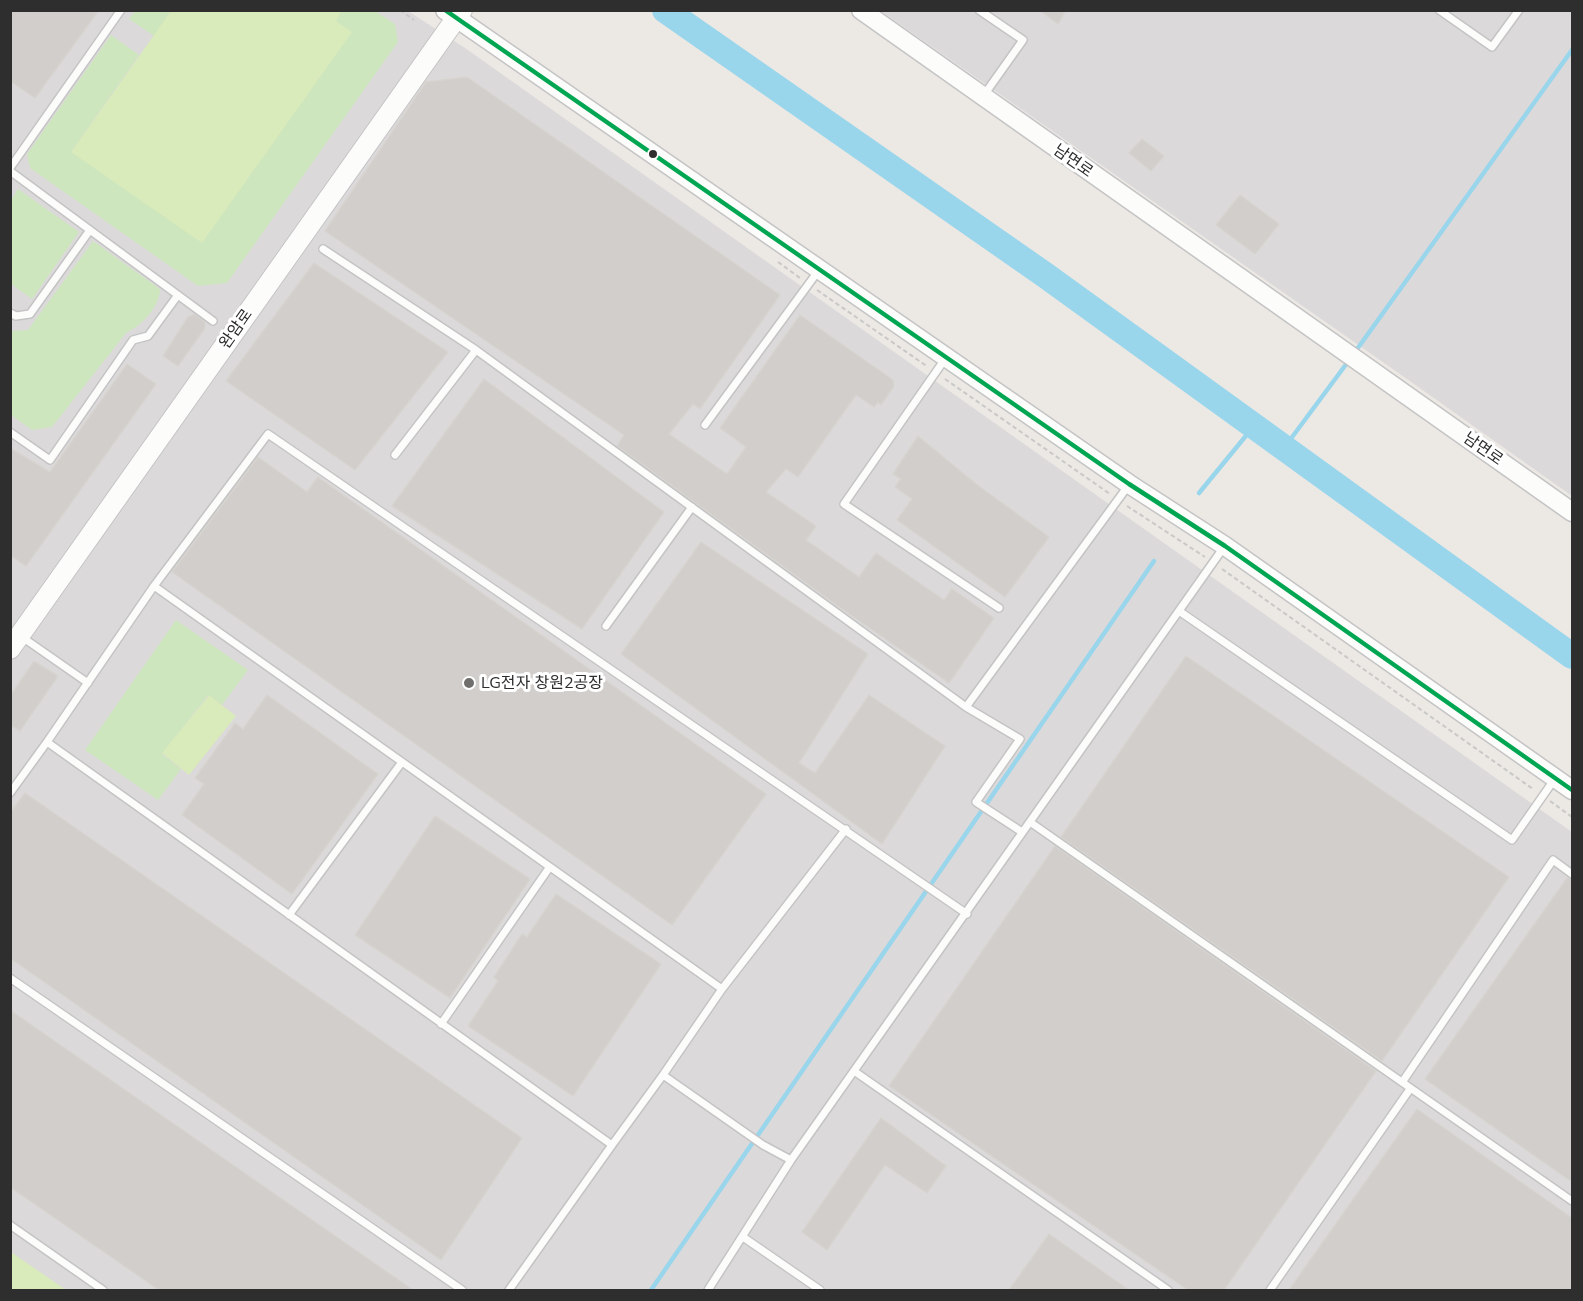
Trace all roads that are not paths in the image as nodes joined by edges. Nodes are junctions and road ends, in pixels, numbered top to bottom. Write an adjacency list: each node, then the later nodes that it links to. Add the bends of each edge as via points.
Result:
1 (122, 10): 8 (lane)
2 (861, 10): 7 (street, 남면로)
3 (979, 10): 7 (lane, via 1023,40)
4 (1439, 10): 5 (lane, via 1492,47)
5 (1519, 10)
6 (454, 13): 11 (street); 28 (main road, 완암로)
7 (983, 97): 22 (street, 남면로)
8 (11, 172): 9 (lane)
9 (90, 230): 12 (lane); 13 (lane, via 30,314)
10 (323, 249): 15 (lane)
11 (814, 277): 16 (street); 17 (lane)
12 (178, 295): 14 (lane); 18 (lane, via 148,336 133,340 50,460)
13 (10, 313)
14 (213, 321)
15 (476, 350): 19 (lane); 21 (lane)
16 (941, 365): 20 (street); 25 (lane, via 844,504)
17 (705, 425)
18 (10, 432)
19 (395, 455)
20 (1129, 484): 23 (street); 30 (lane)
21 (692, 507): 27 (lane); 30 (lane)
22 (1572, 512)
23 (1225, 546): 26 (lane); 33 (street)
24 (154, 586): 29 (lane); 32 (lane); 37 (lane, via 268,434)
25 (999, 608)
26 (1179, 611): 33 (lane, via 1512,840); 36 (lane)
27 (606, 626)
28 (15, 642): 29 (lane)
29 (88, 682): 31 (lane)
30 (966, 707): 38 (lane, via 1020,739 976,802)
31 (47, 742): 35 (lane); 42 (lane)
32 (402, 762): 39 (lane); 42 (lane)
33 (1555, 778): 34 (street)
34 (1572, 790)
35 (10, 793)
36 (1030, 822): 38 (lane); 48 (lane)
37 (846, 829): 41 (lane); 44 (lane)
38 (1022, 832): 41 (lane)
39 (549, 868): 44 (lane); 45 (lane)
40 (1572, 873): 48 (lane, via 1553,860)
41 (967, 914): 46 (lane)
42 (289, 915): 45 (lane)
43 (10, 978): 56 (lane)
44 (722, 989): 47 (lane)
45 (441, 1023): 50 (lane)
46 (854, 1071): 51 (lane); 60 (lane)
47 (663, 1075): 50 (lane); 51 (lane)
48 (1403, 1081): 49 (lane)
49 (1410, 1089): 52 (lane); 61 (lane)
50 (612, 1145): 57 (lane)
51 (791, 1160): 54 (lane)
52 (1572, 1201)
53 (10, 1225): 55 (lane)
54 (743, 1237): 58 (lane); 59 (lane)
55 (103, 1290)
56 (462, 1290)
57 (509, 1290)
58 (708, 1290)
59 (820, 1290)
60 (1168, 1290)
61 (1270, 1290)

